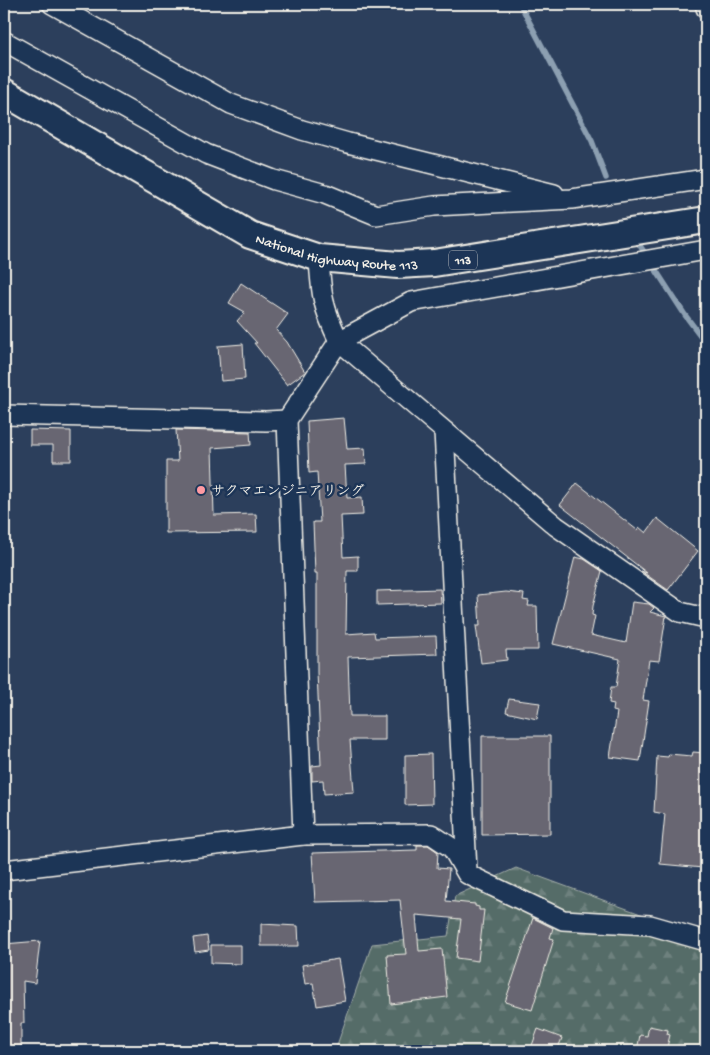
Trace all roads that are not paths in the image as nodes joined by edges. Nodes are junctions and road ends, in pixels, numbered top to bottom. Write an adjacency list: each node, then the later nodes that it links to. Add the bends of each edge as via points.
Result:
1 (52, 4): 7 (street, via 231,104 348,143)
2 (704, 4): 3 (street)
3 (706, 8)
4 (4, 41): 7 (street, via 206,154 274,180 325,194 376,215 434,206)
5 (4, 92): 10 (highway, National Highway Route 113 / 113, via 250,235)
6 (706, 179): 7 (street)
7 (572, 199)
8 (706, 220): 10 (highway, National Highway Route 113 / 113, via 434,263 398,266)
9 (706, 250): 11 (street, via 412,302)
10 (319, 258): 11 (street, via 321,294)
11 (339, 341): 13 (street); 14 (street)
12 (4, 415): 13 (street)
13 (287, 420): 16 (street)
14 (444, 431): 15 (street, via 556,526 680,612); 18 (street)
15 (706, 618)
16 (303, 835): 17 (street); 18 (street, via 430,834 452,848)
17 (4, 870)
18 (467, 874): 19 (street, via 563,920 650,925)
19 (706, 941)

